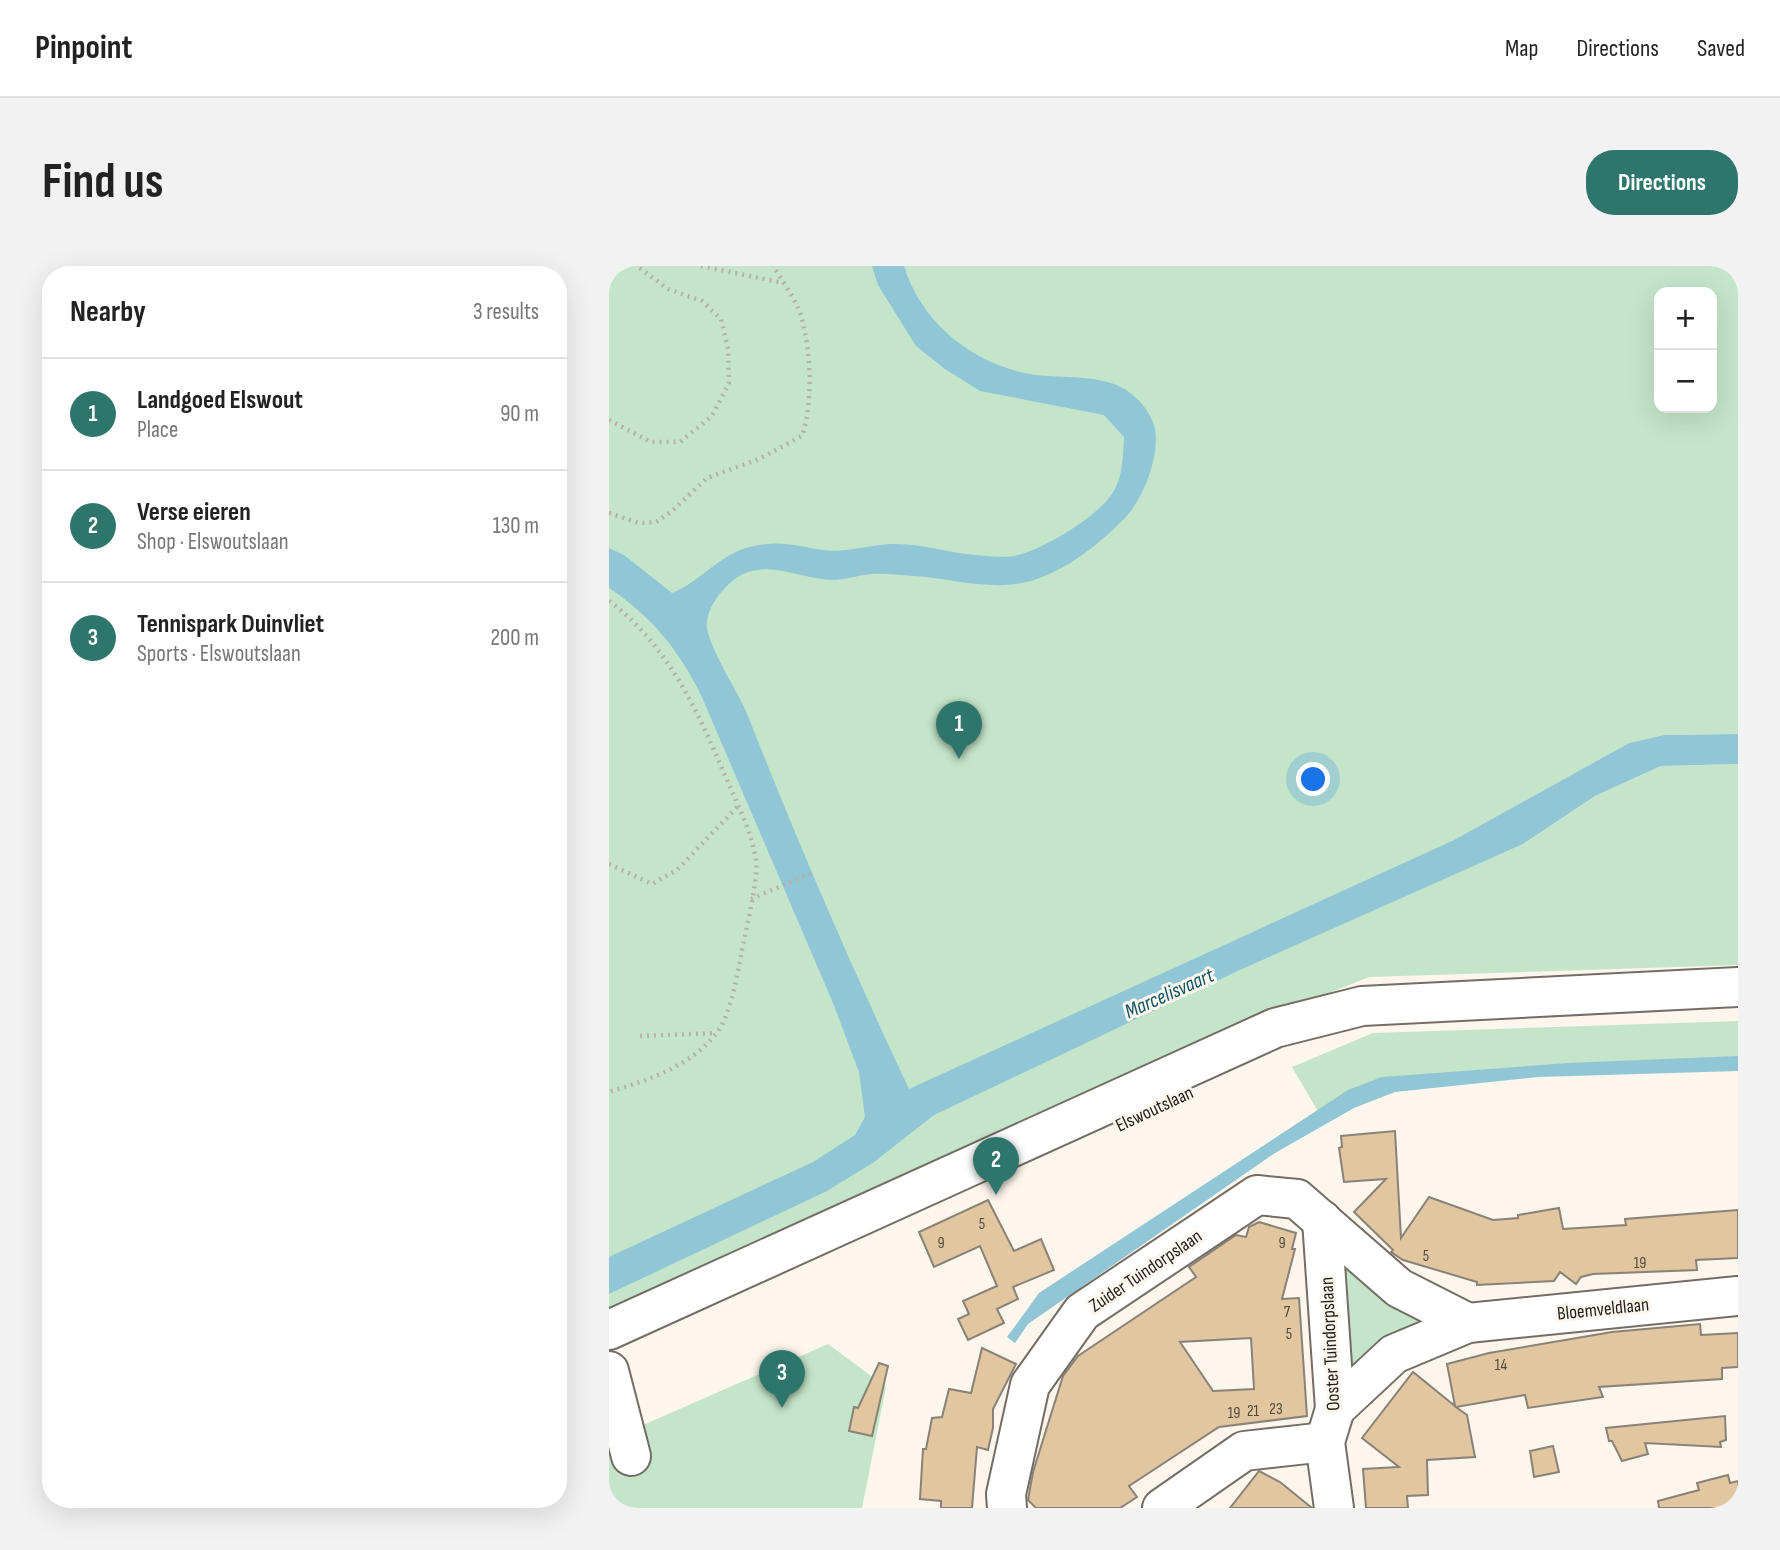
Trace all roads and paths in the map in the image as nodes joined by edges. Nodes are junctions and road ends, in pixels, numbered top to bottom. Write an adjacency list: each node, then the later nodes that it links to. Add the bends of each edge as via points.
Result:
1 (637, 266): 5 (path, via 668,289 702,301 721,319 729,383 712,415 680,442 651,442)
2 (701, 266): 4 (path)
3 (773, 266): 4 (path)
4 (785, 284): 6 (path, via 803,322 809,371 802,436 759,459 707,478 656,522 639,523)
5 (609, 420)
6 (609, 513)
7 (609, 601): 8 (path, via 637,622 674,669 703,722)
8 (738, 806): 9 (path, via 677,870 652,884); 11 (path, via 757,862)
9 (609, 864)
10 (812, 873): 11 (path)
11 (750, 900): 13 (path, via 736,985)
12 (1738, 987): 19 (street, Elswoutslaan, via 1362,1006 1275,1028)
13 (717, 1033): 14 (path); 15 (path, via 691,1059)
14 (641, 1036)
15 (609, 1092)
16 (1322, 1220): 18 (street, via 1399,1288); 21 (street, Ooster Tuindorpslaan); 23 (street, Zuider Tuindorpslaan, via 1297,1199 1257,1195 1082,1312 1030,1385 1006,1494)
17 (1738, 1296): 18 (street, Bloemveldlaan)
18 (1468, 1323): 21 (street, Bloemveldlaan, via 1394,1354)
19 (609, 1330)
20 (609, 1371): 22 (street)
21 (1330, 1425): 24 (street, via 1244,1451); 25 (street, Ooster Tuindorpslaan)
22 (631, 1456)
23 (1007, 1508)
24 (1162, 1508)
25 (1334, 1508)

